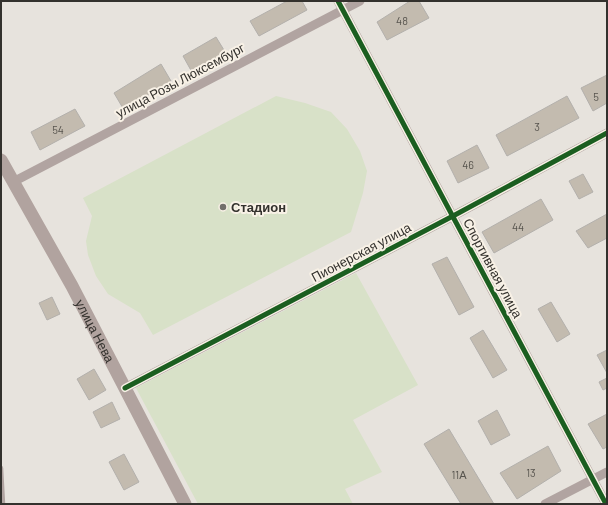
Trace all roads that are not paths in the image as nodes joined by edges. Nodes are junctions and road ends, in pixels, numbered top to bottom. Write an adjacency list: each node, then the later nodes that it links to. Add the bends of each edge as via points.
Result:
1 (338, 1): 3 (street, Спортивная улица)
2 (360, 1): 3 (street, улица Розы Люксембург)
3 (343, 10): 6 (street, улица Розы Люксембург); 7 (street, Спортивная улица)
4 (607, 133): 7 (street, Пионерская улица)
5 (1, 160): 6 (main road, улица Нева)
6 (13, 182): 8 (main road, улица Нева, via 72,286)
7 (453, 216): 8 (street, Пионерская улица); 11 (street, Спортивная улица)
8 (125, 388): 13 (main road, улица Нева)
9 (1, 468): 12 (lane)
10 (607, 472): 11 (street)
11 (593, 479): 14 (street); 15 (street, Спортивная улица)
12 (4, 504)
13 (185, 504)
14 (545, 504)
15 (606, 504)

